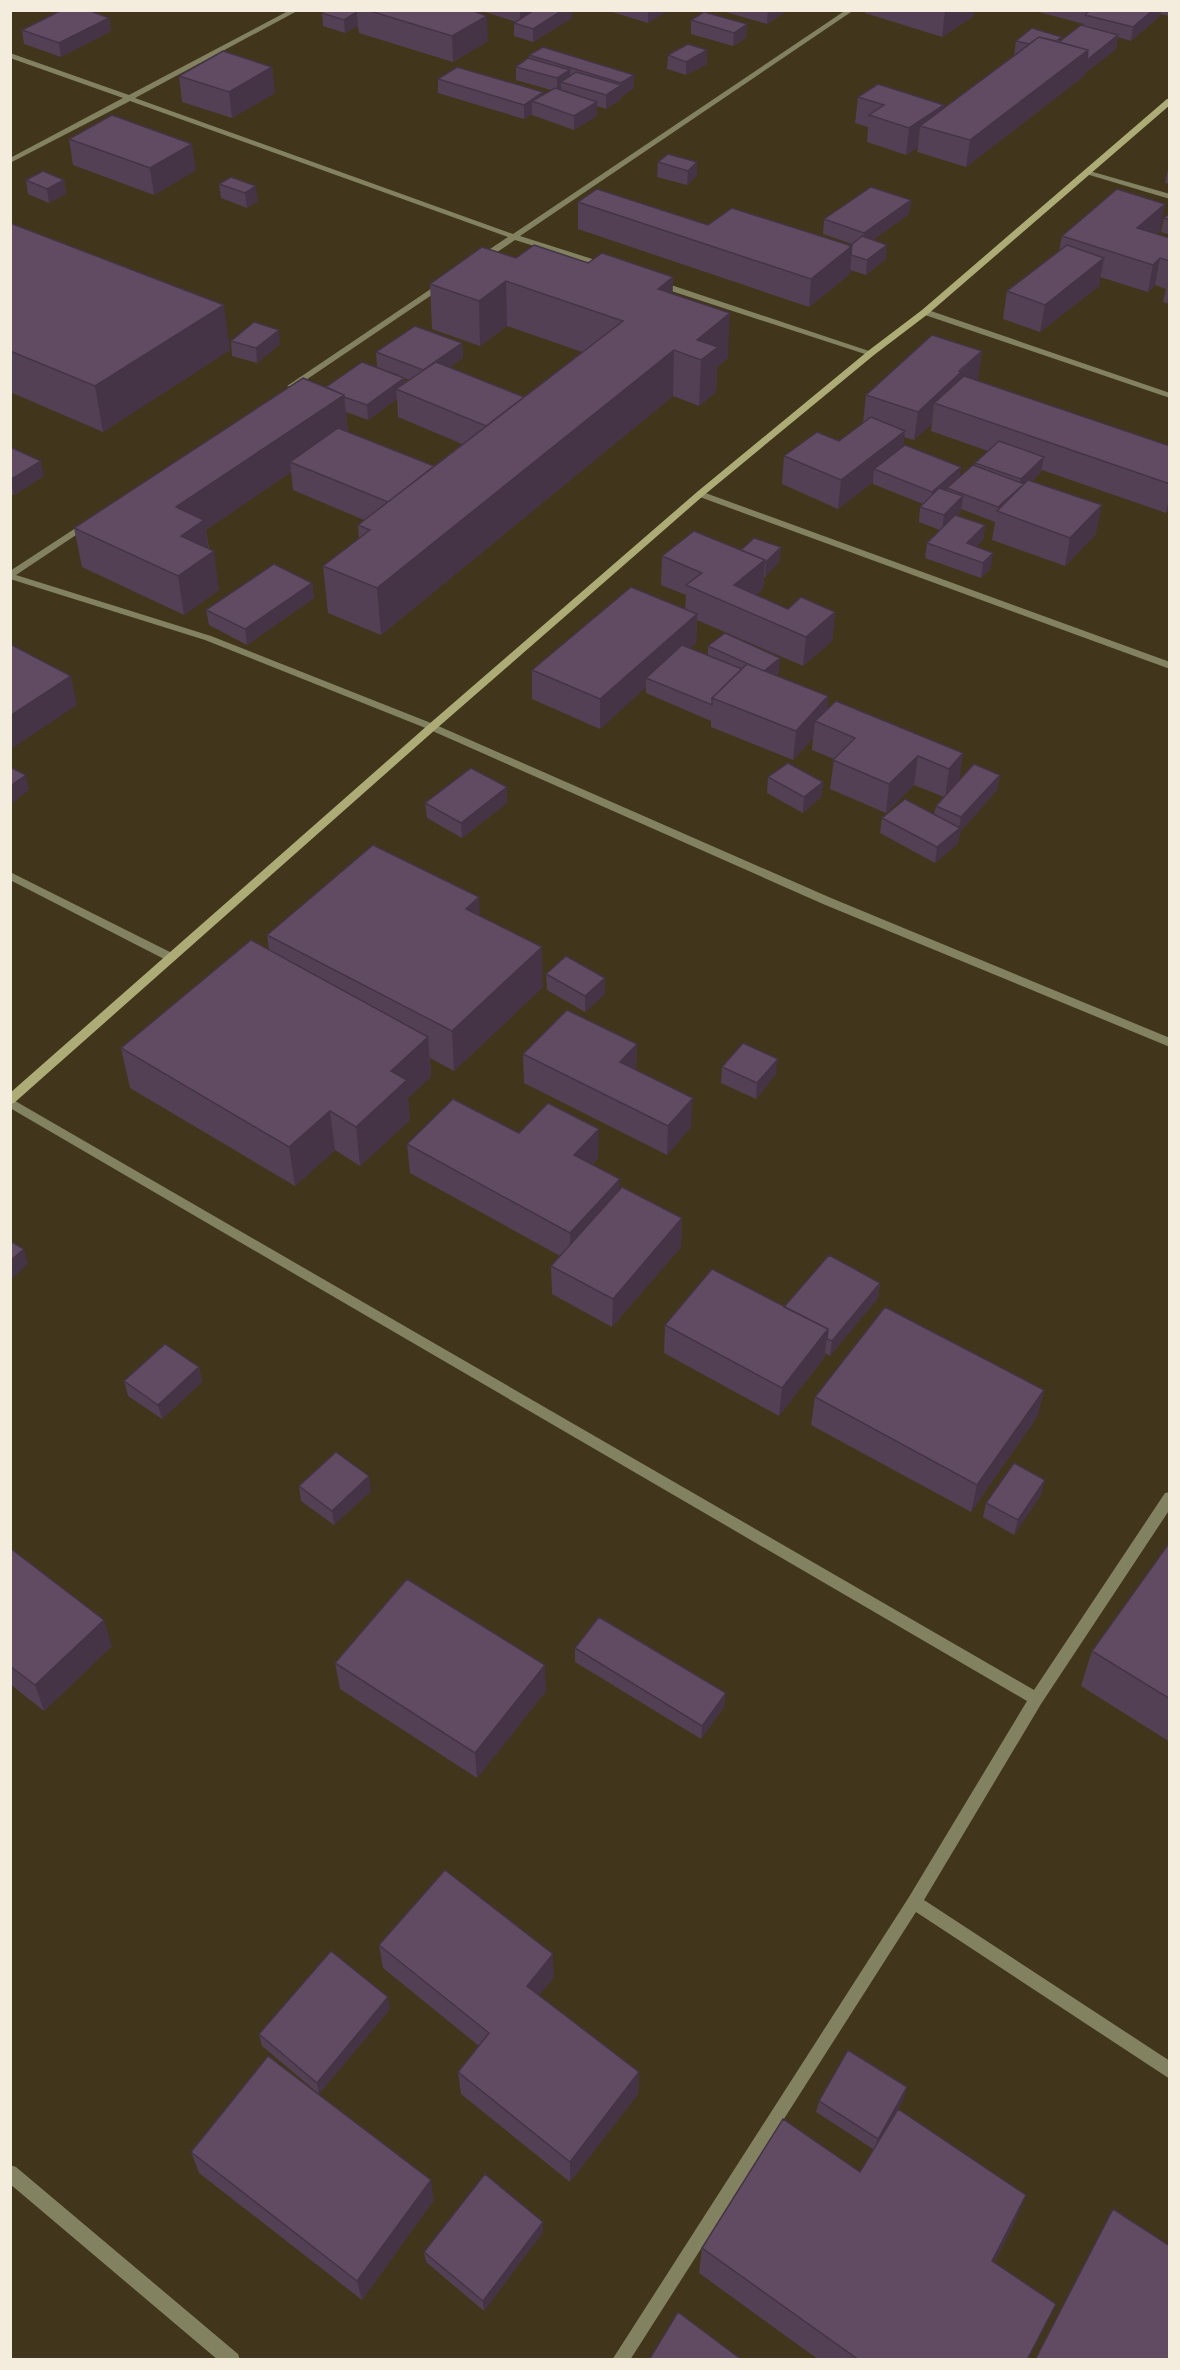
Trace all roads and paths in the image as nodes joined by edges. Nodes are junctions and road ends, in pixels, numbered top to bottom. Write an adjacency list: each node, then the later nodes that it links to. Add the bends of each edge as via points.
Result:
1 (296, 10): 4 (street)
2 (850, 10): 9 (street)
3 (10, 55): 4 (street)
4 (131, 98): 6 (street); 9 (street)
5 (1170, 101): 7 (main road)
6 (10, 161)
7 (1089, 172): 8 (street); 14 (main road)
8 (1170, 197)
9 (514, 237): 10 (street); 11 (street)
10 (474, 263)
11 (614, 270)
12 (455, 277): 16 (street)
13 (648, 280): 15 (street)
14 (925, 312): 15 (main road); 17 (street)
15 (871, 353): 18 (main road)
16 (287, 390)
17 (1170, 396)
18 (700, 494): 21 (street); 22 (main road)
19 (99, 516): 20 (street)
20 (10, 576): 22 (street, via 208,638)
21 (1170, 666)
22 (432, 727): 24 (main road); 25 (street, via 827,901)
23 (10, 875): 24 (street)
24 (172, 958): 26 (main road)
25 (1170, 1043)
26 (10, 1101): 28 (street)
27 (1170, 1497): 28 (street)
28 (1036, 1699): 29 (street)
29 (914, 1902): 30 (street); 33 (street)
30 (1170, 2071)
31 (10, 2173): 32 (street)
32 (232, 2360)
33 (620, 2360)

